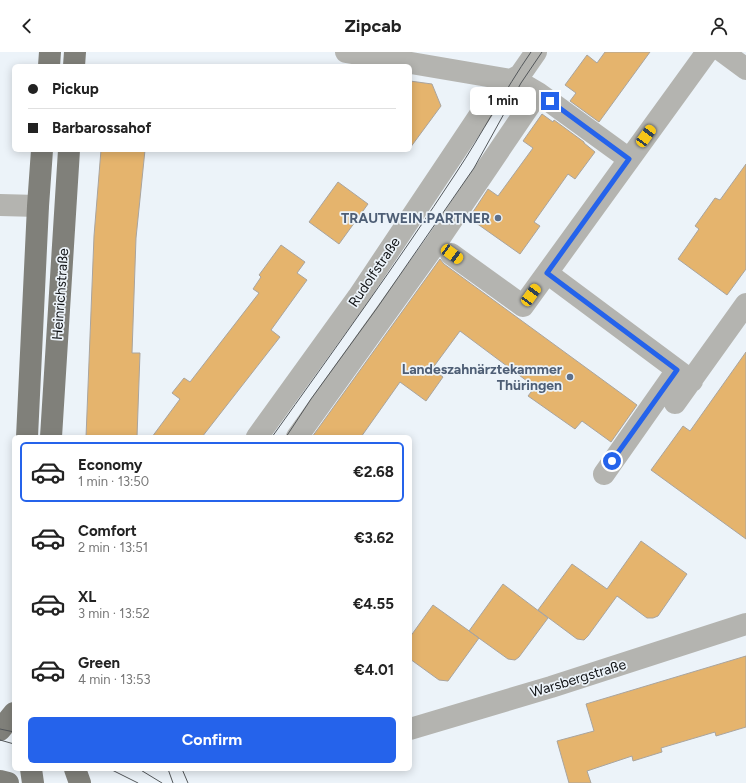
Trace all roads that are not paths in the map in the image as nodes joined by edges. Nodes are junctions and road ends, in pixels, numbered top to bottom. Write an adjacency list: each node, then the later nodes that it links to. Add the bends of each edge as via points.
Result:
1 (50, 52): 7 (main road)
2 (75, 52): 8 (main road)
3 (346, 52): 10 (street)
4 (536, 52): 10 (street, Rudolfstraße, via 520,74)
5 (707, 52): 14 (street)
6 (723, 52): 9 (street)
7 (49, 64)
8 (74, 64)
9 (746, 69)
10 (511, 80): 11 (street); 24 (street, Rudolfstraße, via 491,98 358,297)
11 (538, 93): 14 (street); 25 (street, via 437,242)
12 (42, 152): 16 (main road, Heinrichstraße)
13 (69, 152): 23 (main road, Heinrichstraße)
14 (629, 159): 18 (street)
15 (0, 205): 16 (street)
16 (38, 206): 22 (main road, Heinrichstraße)
17 (452, 254): 18 (street, via 523,306)
18 (547, 273): 20 (street)
19 (746, 304): 20 (street)
20 (684, 375): 21 (street); 26 (street, via 639,423)
21 (675, 403)
22 (26, 435)
23 (51, 435)
24 (257, 435)
25 (298, 435)
26 (604, 474)
27 (746, 624): 29 (street, Warsbergstraße)
28 (12, 715): 30 (main road)
29 (412, 728)
30 (0, 730)
31 (31, 771): 35 (main road)
32 (77, 771): 36 (main road)
33 (0, 781): 34 (main road)
34 (8, 783)
35 (33, 783)
36 (80, 783)

